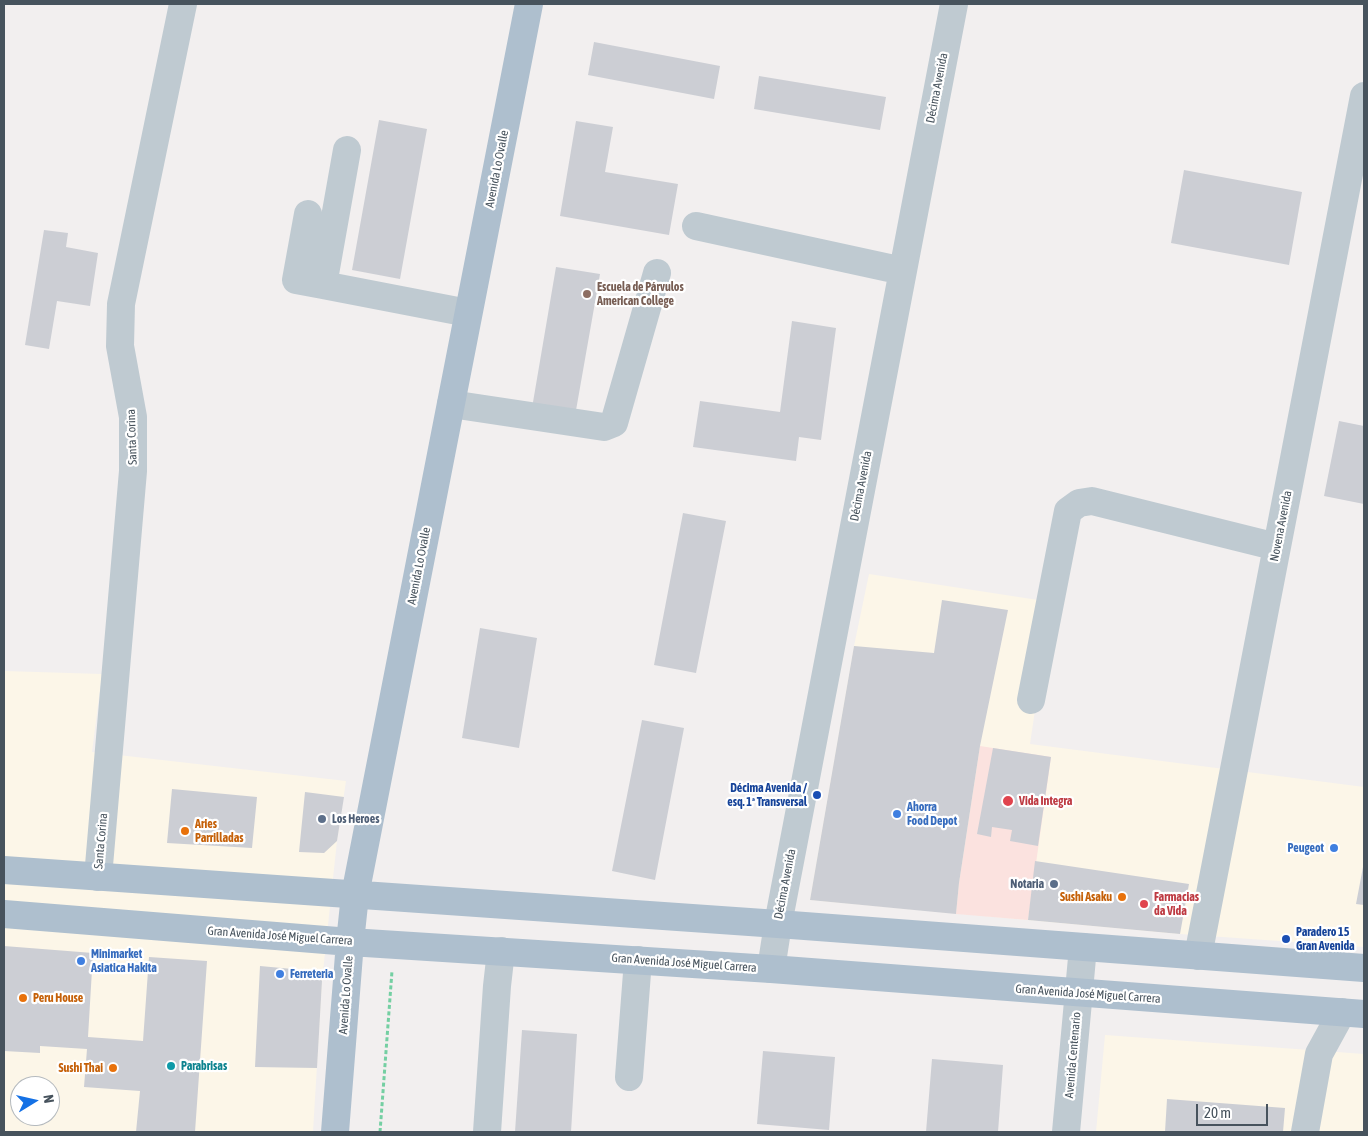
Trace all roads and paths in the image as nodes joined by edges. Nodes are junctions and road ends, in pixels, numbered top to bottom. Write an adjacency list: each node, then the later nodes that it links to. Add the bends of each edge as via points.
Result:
1 (183, 4): 17 (street, Santa Corina, via 121,304 120,346 133,417 133,471)
2 (529, 4): 12 (main road, Avenida Lo Ovalle)
3 (954, 4): 9 (street, Décima Avenida)
4 (1364, 96): 6 (street, Novena Avenida)
5 (347, 150): 11 (street)
6 (1359, 151): 14 (street, Novena Avenida)
7 (308, 214): 11 (street, via 296,280)
8 (696, 226): 9 (street)
9 (903, 271): 20 (street, Décima Avenida)
10 (656, 273): 13 (street, via 614,422 604,427)
11 (323, 285): 12 (street)
12 (468, 313): 13 (main road, Avenida Lo Ovalle)
13 (451, 404): 18 (main road, Avenida Lo Ovalle)
14 (1277, 547): 15 (street, via 1092,501 1079,503 1068,511); 24 (street, Novena Avenida)
15 (1031, 700)
16 (4, 870): 17 (main road)
17 (98, 877): 18 (main road)
18 (355, 895): 20 (main road); 21 (main road, Avenida Lo Ovalle)
19 (4, 914): 21 (main road, Gran Avenida José Miguel Carrera)
20 (778, 924): 22 (main road); 27 (street, Décima Avenida)
21 (350, 942): 23 (main road, Gran Avenida José Miguel Carrera); 32 (main road, Avenida Lo Ovalle)
22 (1083, 947): 24 (main road); 29 (street, Avenida Centenario)
23 (502, 951): 25 (main road, Gran Avenida José Miguel Carrera); 34 (street)
24 (1198, 956): 26 (main road)
25 (638, 960): 27 (main road, Gran Avenida José Miguel Carrera); 31 (street)
26 (1364, 968)
27 (771, 969): 29 (main road, Gran Avenida José Miguel Carrera)
28 (392, 970): 33 (path)
29 (1078, 993): 30 (main road, Gran Avenida José Miguel Carrera); 35 (street, Avenida Centenario)
30 (1353, 1013): 36 (street, via 1319,1054)
31 (629, 1077)
32 (335, 1132)
33 (380, 1132)
34 (487, 1132)
35 (1066, 1132)
36 (1305, 1132)

